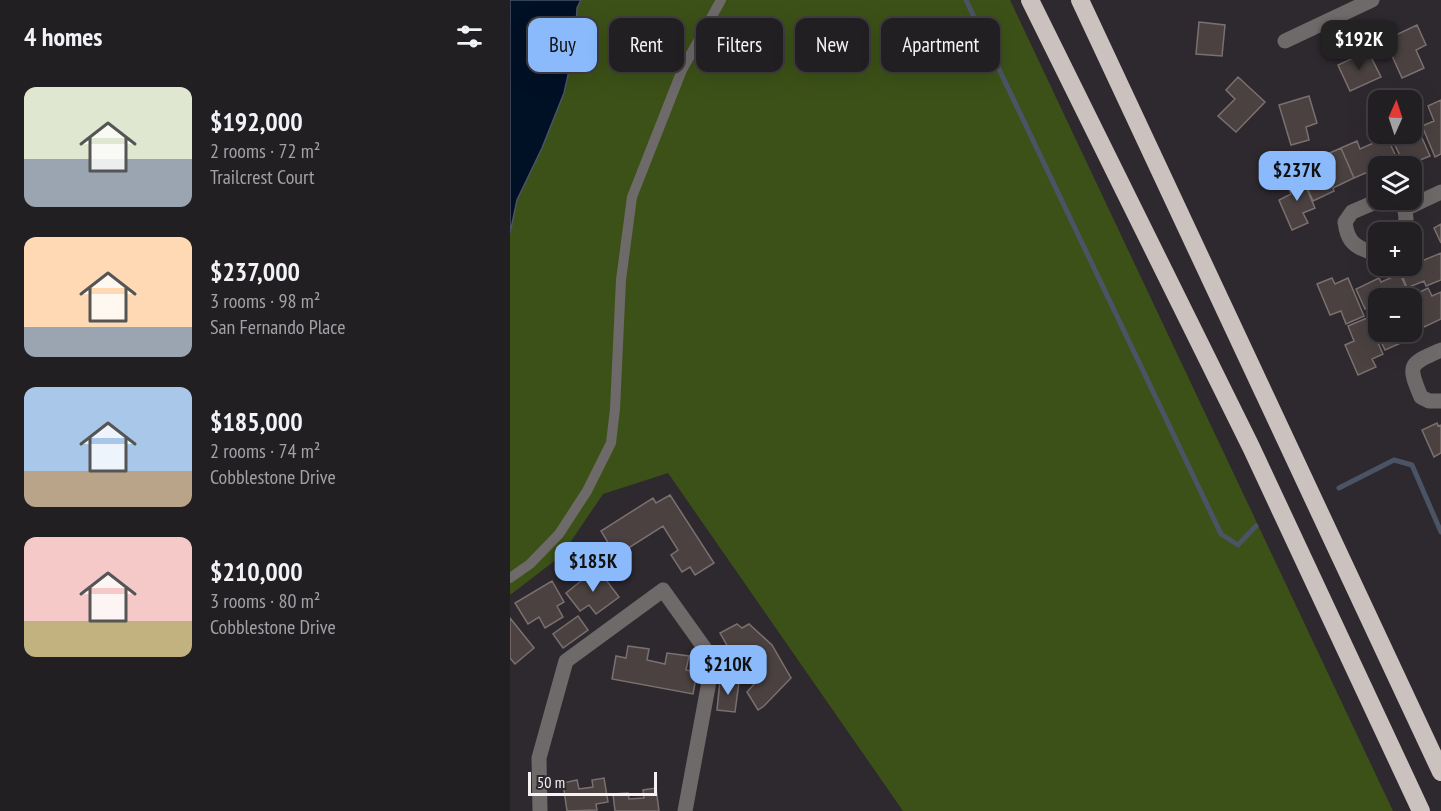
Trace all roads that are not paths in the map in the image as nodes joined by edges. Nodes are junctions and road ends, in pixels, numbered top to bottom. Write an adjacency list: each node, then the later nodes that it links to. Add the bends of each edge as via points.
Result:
1 (721, 0): 12 (lane, via 682,70 632,197 621,280 611,442 560,534)
2 (1030, 0): 16 (highway, via 1251,447)
3 (1080, 0): 13 (highway)
4 (1372, 0): 5 (street)
5 (1286, 42)
6 (1441, 192): 7 (street)
7 (1422, 197)
8 (1368, 205): 9 (street, via 1352,212 1345,222 1347,235 1356,247)
9 (1368, 251)
10 (1441, 350): 11 (street, via 1417,360 1412,376 1421,397)
11 (1441, 401)
12 (510, 578)
13 (1441, 772)
14 (540, 811): 15 (street, via 539,758 566,661 663,590 713,660)
15 (685, 811)
16 (1420, 811)

